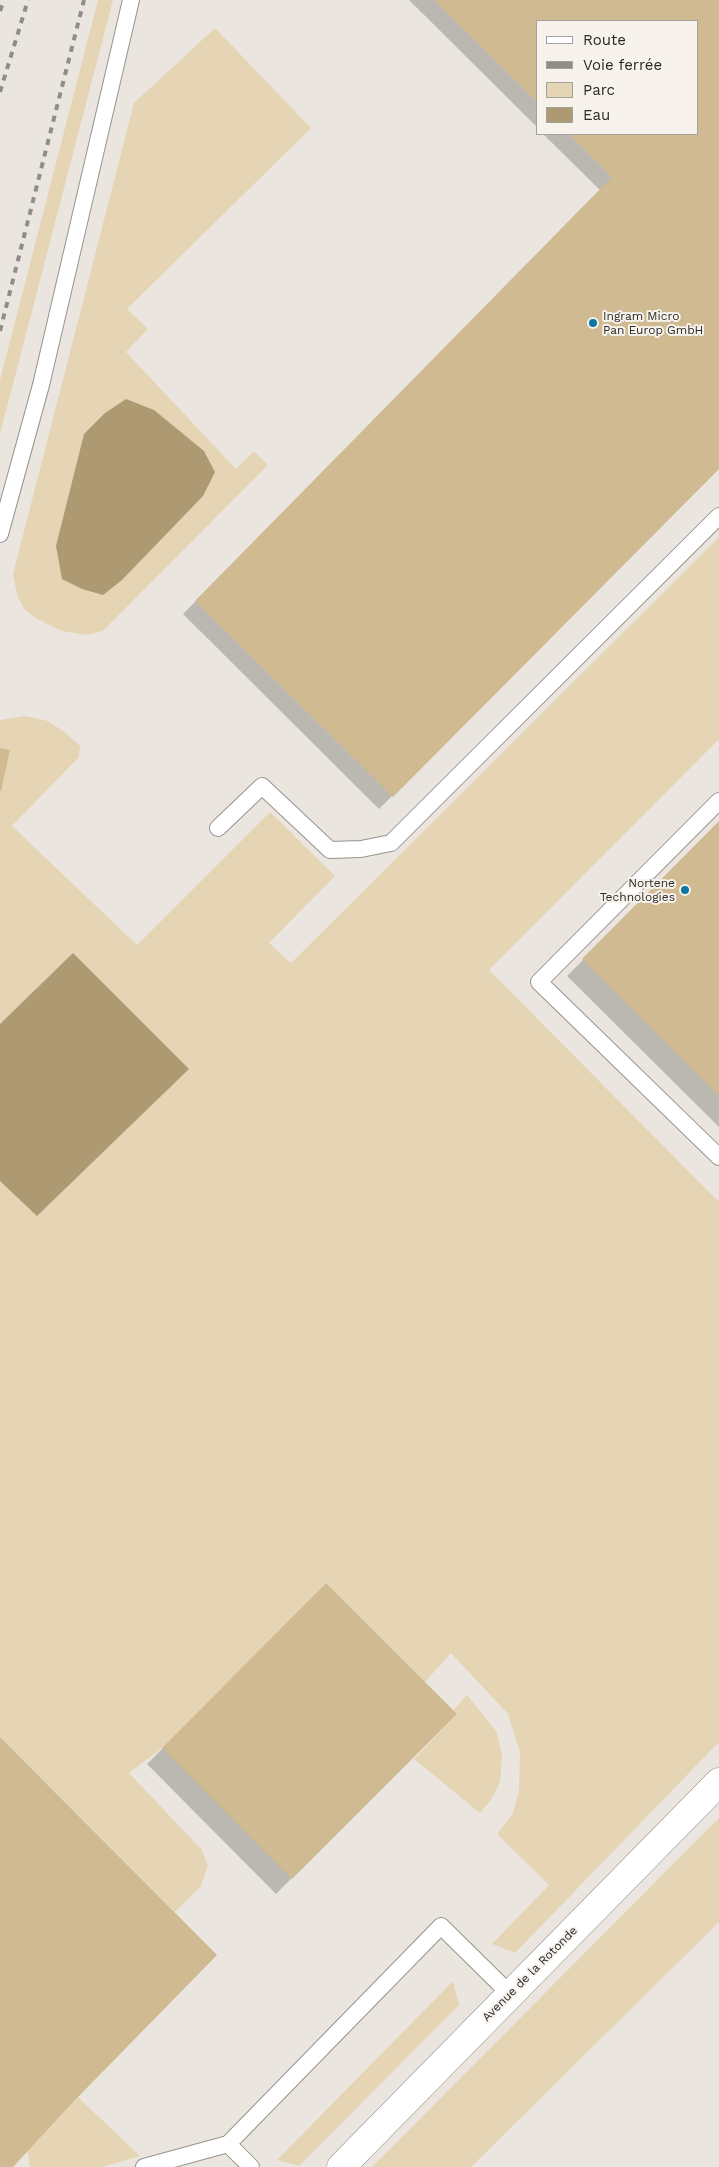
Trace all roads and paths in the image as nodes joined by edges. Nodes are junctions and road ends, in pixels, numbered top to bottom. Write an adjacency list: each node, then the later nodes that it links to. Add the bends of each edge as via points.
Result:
1 (131, 0): 3 (lane, via 41,385)
2 (719, 516): 5 (lane, via 391,843 330,850 262,786)
3 (0, 534)
4 (719, 801): 6 (lane, via 539,982)
5 (218, 828)
6 (719, 1157)
7 (719, 1782): 8 (street, Avenue de la Rotonde)
8 (510, 1994): 9 (lane, via 441,1926); 12 (street, Avenue de la Rotonde)
9 (228, 2144): 10 (lane); 11 (lane)
10 (144, 2167)
11 (251, 2167)
12 (341, 2167)

